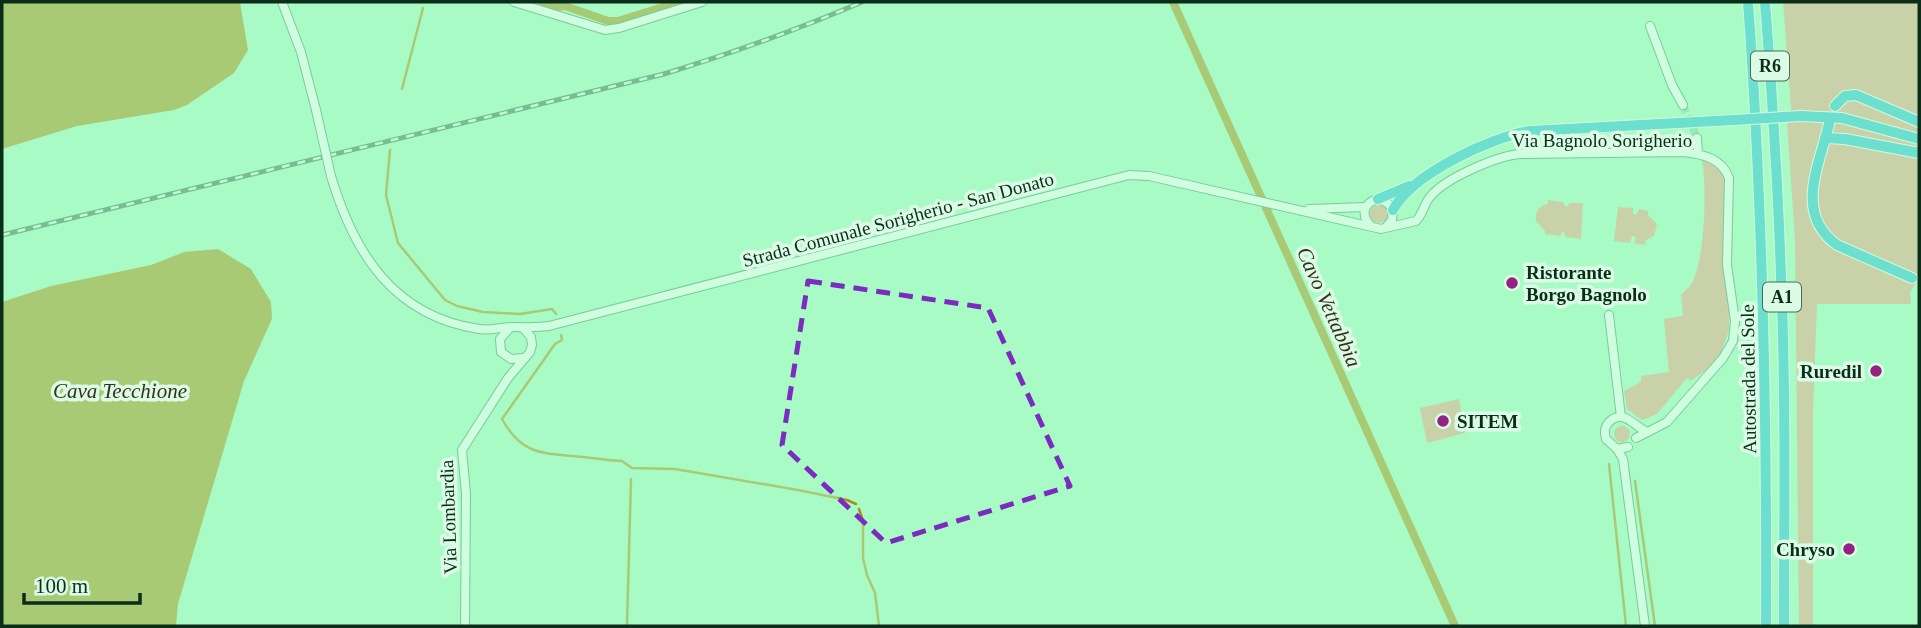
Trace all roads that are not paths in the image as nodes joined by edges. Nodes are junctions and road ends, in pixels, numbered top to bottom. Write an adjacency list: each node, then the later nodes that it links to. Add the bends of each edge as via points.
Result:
1 (282, 2): 30 (street, bridge, via 299,44 346,224 363,255 392,288 439,318)
2 (514, 2): 3 (street, via 606,30)
3 (702, 2)
4 (1748, 2): 11 (highway, R6)
5 (1765, 2): 12 (highway, R6)
6 (1650, 26): 7 (street)
7 (1683, 105)
8 (1835, 106): 9 (highway, via 1845,96 1856,96)
9 (1919, 122)
10 (1829, 124): 14 (highway)
11 (1757, 131): 46 (highway, Autostrada del Sole / A1, via 1766,431)
12 (1775, 131): 47 (highway, Autostrada del Sole / A1, via 1782,279)
13 (1697, 138): 17 (street)
14 (1825, 138): 16 (highway); 26 (highway, via 1812,197 1820,230 1843,249)
15 (1919, 139): 18 (highway, bridge, via 1842,118 1801,116 1517,133 1478,147)
16 (1919, 153)
17 (1698, 154): 23 (street, Via Bagnolo Sorigherio, via 1504,156 1436,191 1419,219); 39 (street, Via Bagnolo Sorigherio, via 1717,161 1729,178 1727,265 1735,332 1728,351 1704,382 1664,425)
18 (1418, 182): 19 (highway); 22 (highway)
19 (1378, 200): 20 (street); 22 (street, via 1386,201)
20 (1366, 207): 21 (street); 25 (street, via 1364,216)
21 (1295, 209): 25 (street); 28 (street, Strada Comunale Sorigherio - San Donato, via 1129,175)
22 (1393, 211): 23 (street); 24 (street)
23 (1409, 223): 24 (street)
24 (1387, 226): 25 (street)
25 (1371, 227)
26 (1917, 281)
27 (1609, 315): 37 (street)
28 (549, 326): 31 (street, Strada Comunale Sorigherio - San Donato); 32 (street)
29 (512, 327): 30 (street); 31 (street); 33 (street)
30 (481, 329): 33 (street)
31 (524, 329): 32 (street)
32 (532, 340): 34 (street)
33 (499, 341): 35 (street)
34 (524, 358): 35 (street); 36 (street, Via Lombardia)
35 (509, 359): 36 (street, Via Lombardia)
36 (508, 378): 44 (street, Via Lombardia, via 462,450)
37 (1621, 417): 38 (street); 42 (street, via 1605,428 1605,439)
38 (1635, 425): 39 (street); 40 (street)
39 (1647, 432): 40 (street, Via Bagnolo Sorigherio)
40 (1636, 438): 41 (street)
41 (1628, 447): 42 (street); 43 (street)
42 (1618, 449): 43 (street)
43 (1623, 459): 45 (street)
44 (465, 626)
45 (1645, 626)
46 (1766, 626)
47 (1784, 626)

